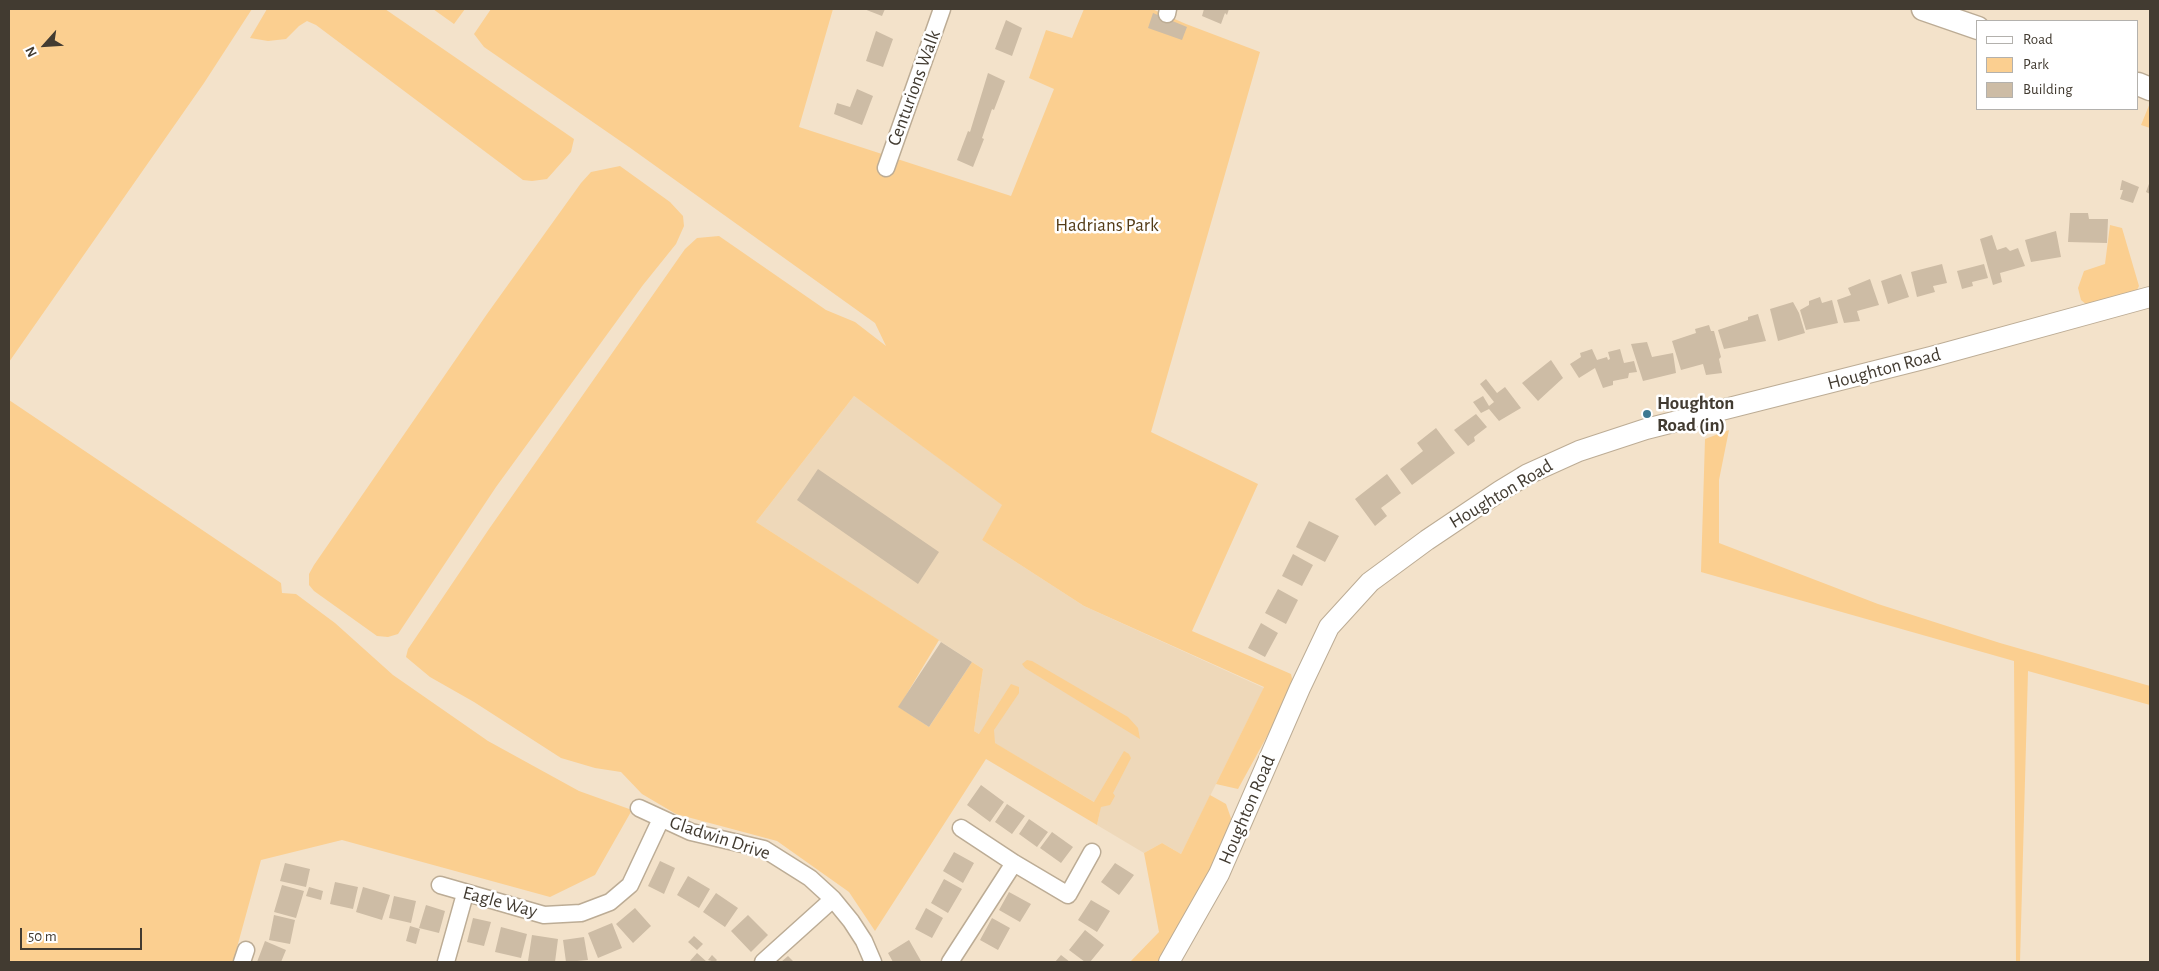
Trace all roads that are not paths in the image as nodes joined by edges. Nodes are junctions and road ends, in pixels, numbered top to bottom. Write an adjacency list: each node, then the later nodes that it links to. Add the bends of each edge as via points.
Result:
1 (942, 9): 4 (street, Centurions Walk)
2 (1923, 9): 3 (main road)
3 (1976, 27)
4 (886, 168)
5 (2150, 298): 18 (street, Houghton Road, via 1638,431 1579,451 1528,474 1427,540 1370,582 1329,626 1219,874)
6 (639, 808): 7 (street, Gladwin Drive)
7 (661, 819): 12 (street, Eagle Way, via 630,884 610,902 581,913 544,915); 13 (street, Gladwin Drive, via 691,832 764,849 810,878)
8 (961, 828): 10 (street)
9 (1092, 852): 10 (street, via 1068,895)
10 (1014, 863): 17 (street)
11 (440, 886): 12 (street, Eagle Way)
12 (465, 894): 14 (street)
13 (833, 899): 15 (street); 16 (street, Gladwin Drive, via 864,941)
14 (446, 962)
15 (763, 962)
16 (873, 962)
17 (950, 962)
18 (1170, 962)

